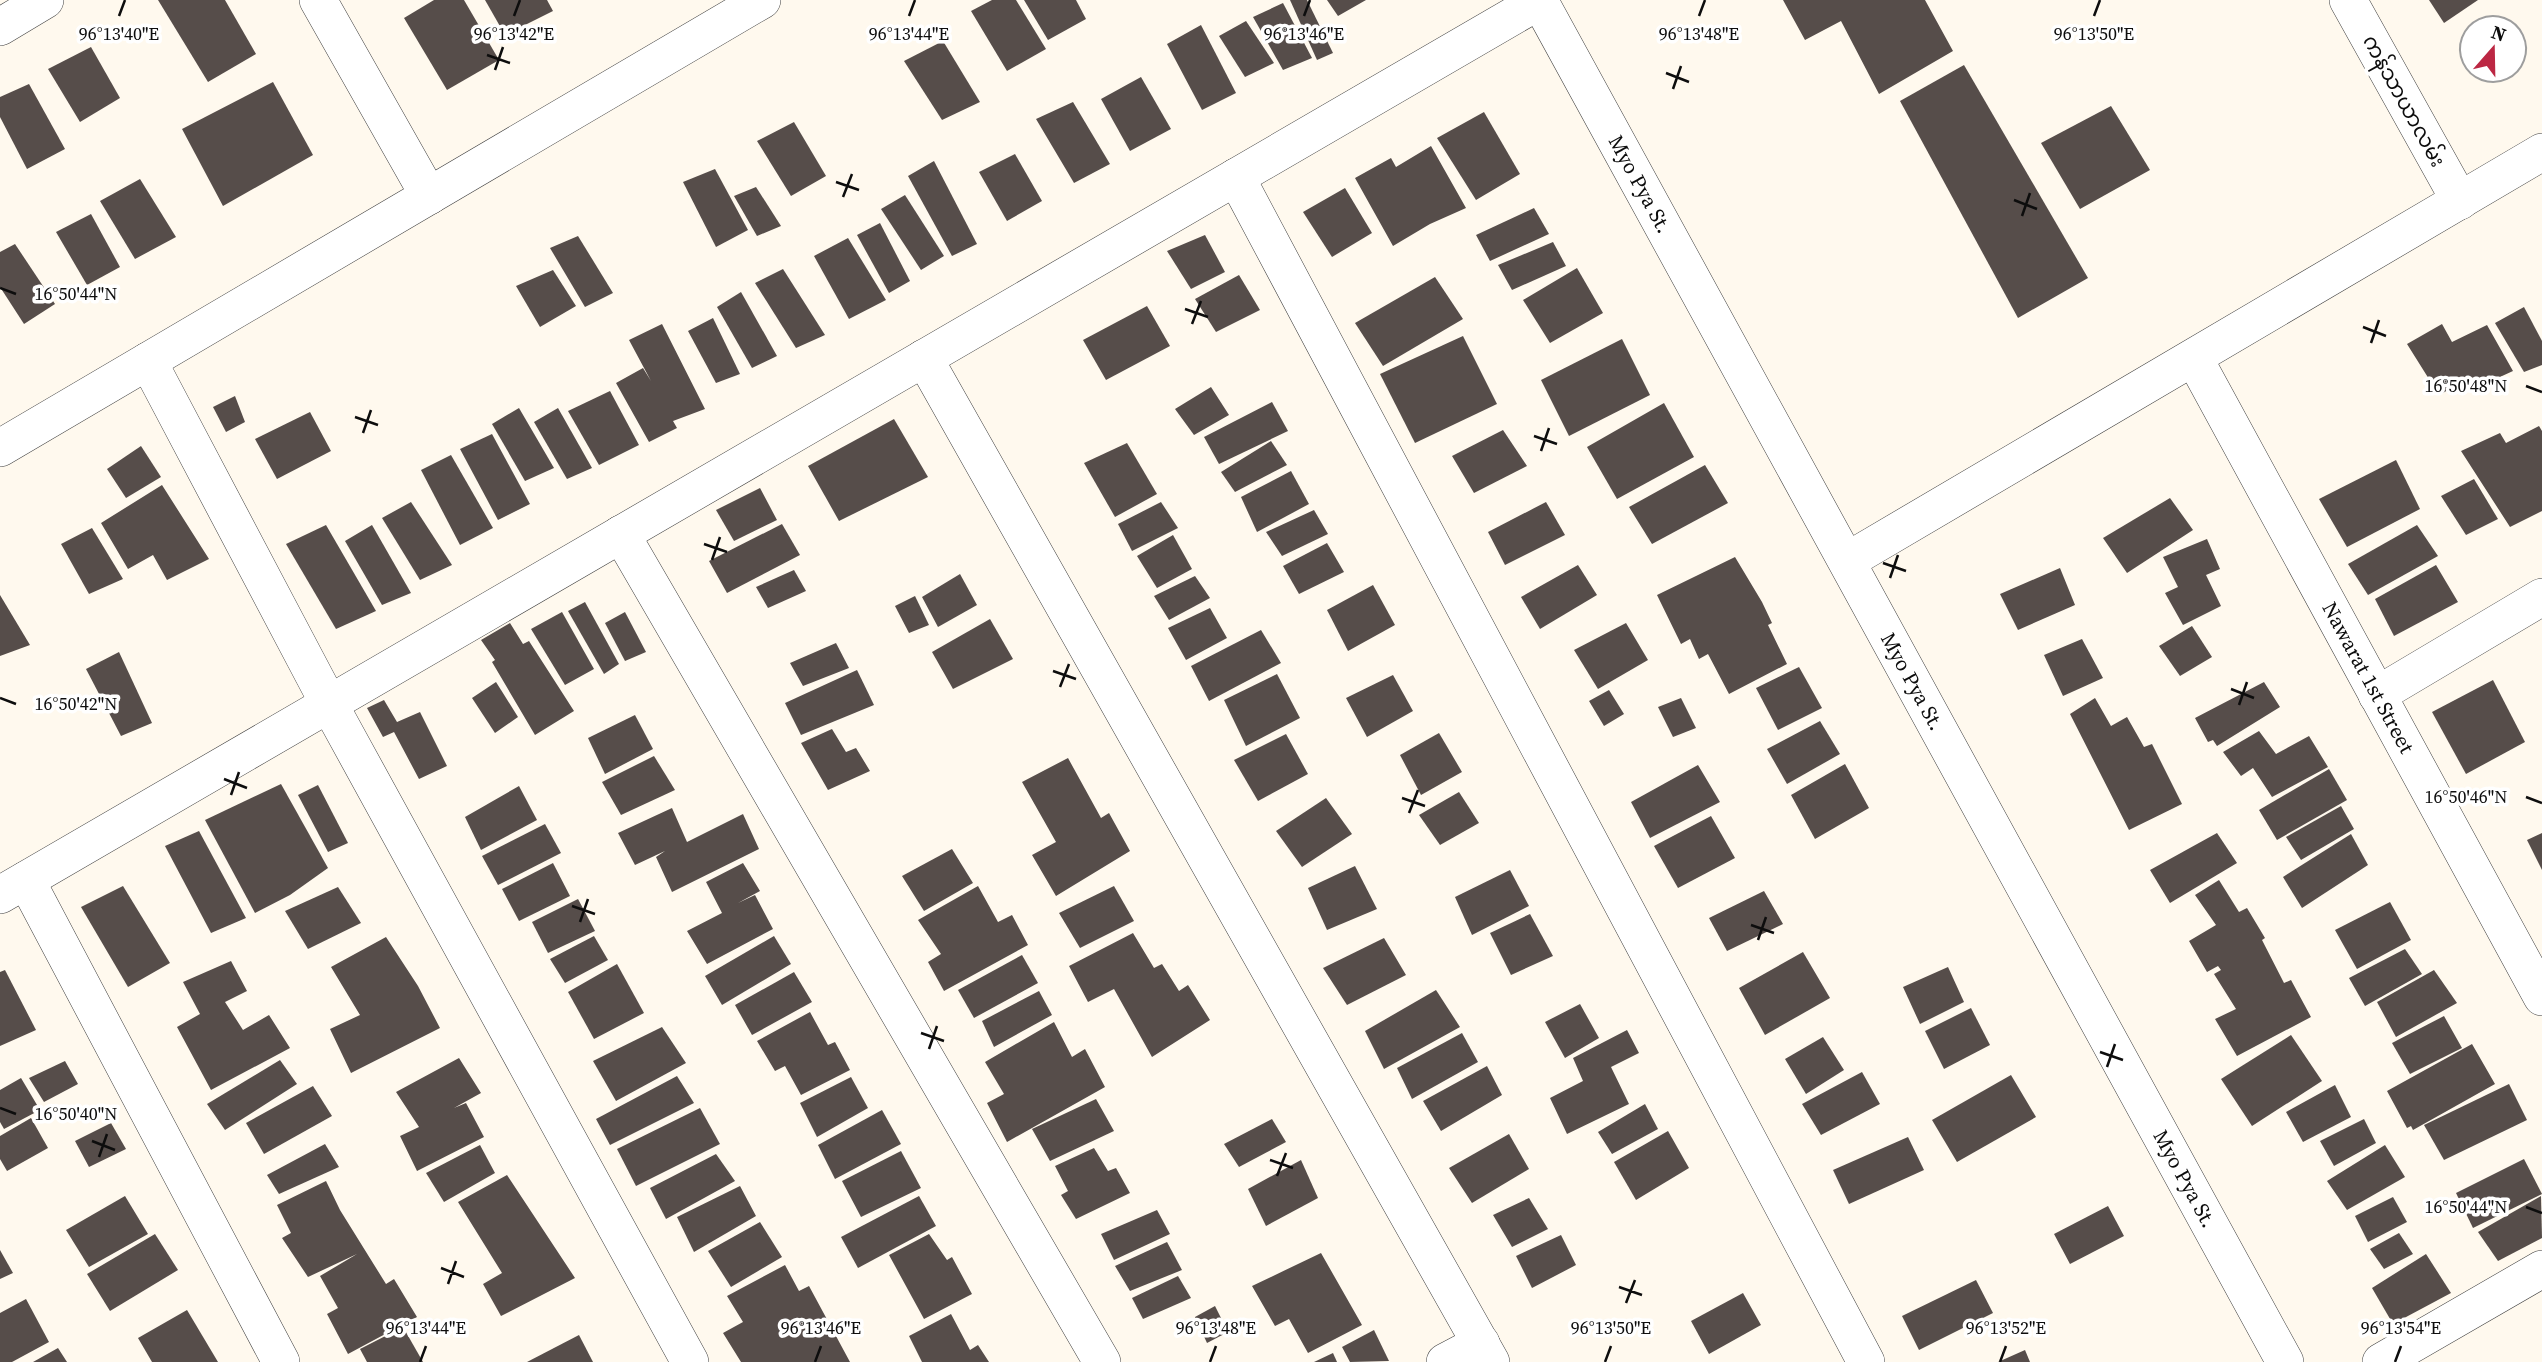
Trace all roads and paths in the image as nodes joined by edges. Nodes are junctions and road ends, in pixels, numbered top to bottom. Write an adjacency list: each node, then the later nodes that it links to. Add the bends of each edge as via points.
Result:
1 (45, 0): 6 (street)
2 (318, 0): 9 (street)
3 (762, 0): 9 (street)
4 (1539, 0): 8 (street); 16 (street, Myo Pya St.)
5 (2348, 0): 10 (street, ကန်သာယာလမ်း)
6 (0, 27)
7 (2542, 152): 10 (street)
8 (1236, 177): 11 (street); 28 (street)
9 (429, 196): 13 (street)
10 (2460, 201): 12 (street)
11 (925, 358): 15 (street); 23 (street)
12 (2194, 358): 16 (street); 18 (street, Nawarat 1st Street)
13 (148, 361): 14 (street); 19 (street)
14 (0, 448)
15 (621, 534): 19 (street); 26 (street)
16 (1847, 561): 29 (street, Myo Pya St.)
17 (2542, 597): 18 (street)
18 (2377, 695): 21 (street, Nawarat 1st Street)
19 (329, 704): 20 (street); 25 (street)
20 (13, 887): 24 (street)
21 (2542, 997)
22 (2542, 1269): 30 (street)
23 (1486, 1353): 27 (street)
24 (281, 1362)
25 (690, 1362)
26 (1102, 1362)
27 (1445, 1362)
28 (1866, 1362)
29 (2285, 1362)
30 (2381, 1362)

